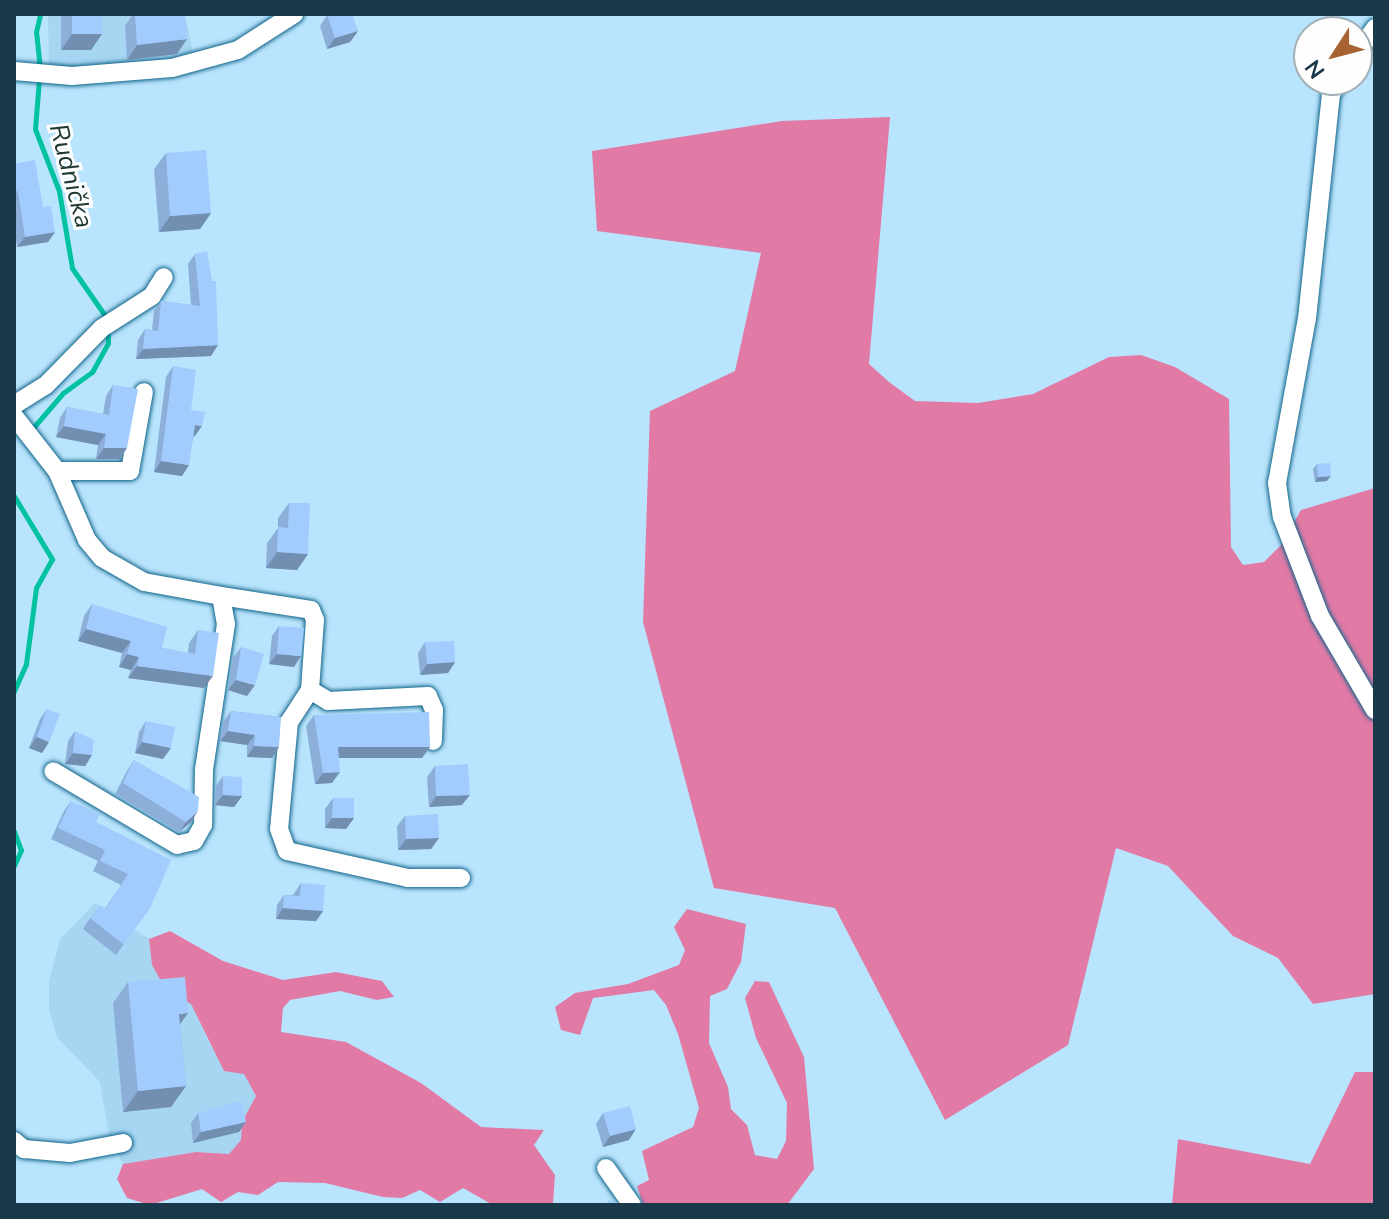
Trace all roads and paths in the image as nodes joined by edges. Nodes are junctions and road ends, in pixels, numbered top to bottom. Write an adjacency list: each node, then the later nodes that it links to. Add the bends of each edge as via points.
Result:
1 (294, 14): 2 (street, via 213,59 94,76)
2 (31, 71)
3 (1331, 96): 11 (street, via 1307,318 1277,483 1282,517 1320,616)
4 (164, 277): 6 (street, via 152,296 118,315 45,386)
5 (144, 392): 8 (street, via 130,471)
6 (14, 405)
7 (24, 427): 8 (street)
8 (57, 471): 9 (street, via 87,540 117,570 152,585)
9 (221, 596): 10 (street, via 311,610 315,620); 13 (street, via 225,635 198,837 177,845)
10 (310, 690): 12 (street, via 328,701 428,696 434,710); 14 (street, via 289,722 279,829 287,851 408,878)
11 (1375, 710)
12 (433, 741)
13 (53, 771)
14 (461, 878)
15 (14, 1141): 16 (street, via 24,1149 70,1153)
16 (123, 1143)
17 (606, 1168): 18 (street)
18 (632, 1205)

